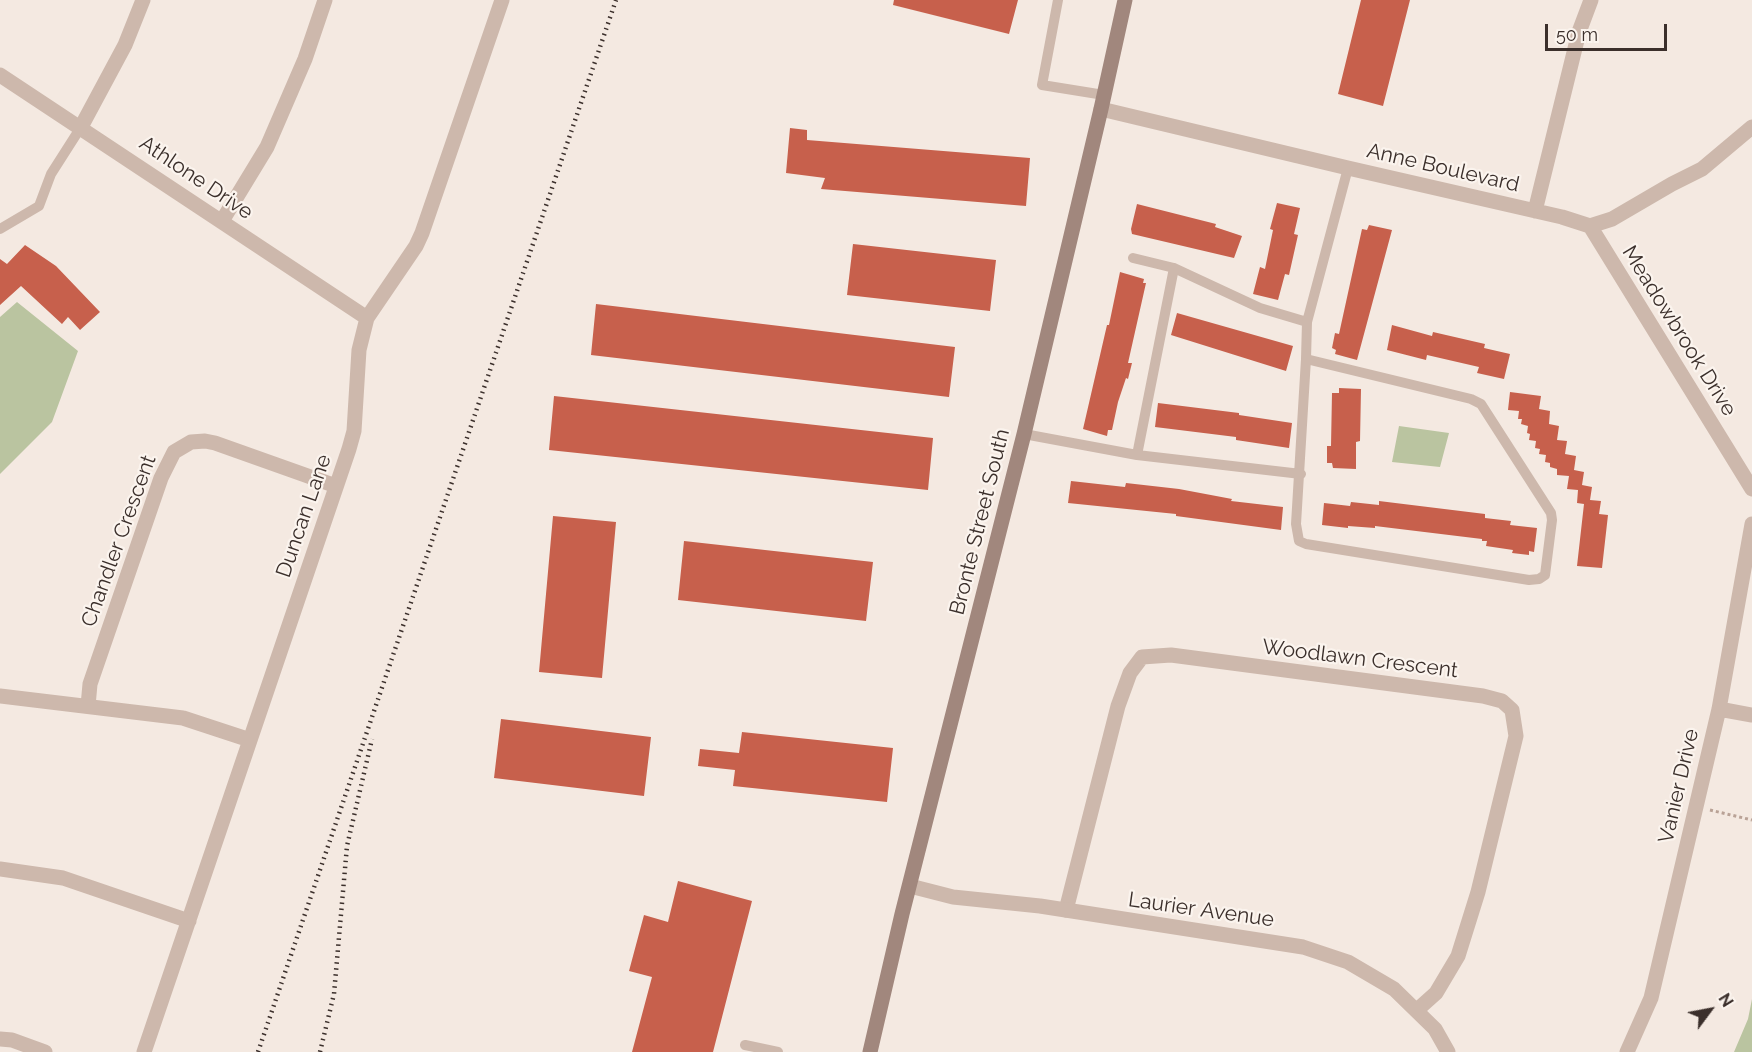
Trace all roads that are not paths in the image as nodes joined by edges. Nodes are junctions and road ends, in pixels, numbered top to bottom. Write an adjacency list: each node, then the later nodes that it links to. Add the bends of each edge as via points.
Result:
1 (143, 0): 9 (street, via 125,45)
2 (325, 0): 13 (street, via 305,59 267,147)
3 (502, 0): 18 (street, Duncan Lane, via 422,233)
4 (1058, 0): 8 (lane, via 1042,85)
5 (1125, 0): 8 (main road, Bronte Street South)
6 (1591, 0): 12 (street, via 1579,32)
7 (0, 75): 9 (street, Athlone Drive)
8 (1103, 102): 11 (street, Anne Boulevard); 21 (main road, Bronte Street South)
9 (81, 127): 13 (street, Athlone Drive); 15 (lane, via 51,174 39,206)
10 (1752, 128): 14 (street, via 1702,169 1612,219)
11 (1348, 168): 12 (street, Anne Boulevard); 19 (lane)
12 (1536, 211): 14 (street, Anne Boulevard)
13 (222, 221): 18 (street, Athlone Drive)
14 (1590, 226): 25 (street, Meadowbrook Drive)
15 (0, 229)
16 (1133, 258): 17 (lane)
17 (1174, 268): 19 (lane, via 1260,308); 22 (lane)
18 (367, 318): 24 (street, Duncan Lane, via 359,350 354,431)
19 (1307, 322): 20 (lane)
20 (1306, 359): 23 (lane); 23 (lane, via 1481,404 1551,513 1545,575 1529,580 1306,544 1299,541 1297,534)
21 (1024, 434): 22 (lane); 33 (main road, Bronte Street South)
22 (1137, 456): 23 (lane)
23 (1300, 474)
24 (336, 486): 28 (street, Chandler Crescent, via 215,443 190,442 174,452 161,478 90,684); 31 (street, Duncan Lane)
25 (1752, 489)
26 (1752, 524): 29 (street, Vanier Drive)
27 (0, 696): 28 (street)
28 (88, 706): 31 (street, via 183,718)
29 (1719, 709): 30 (street); 44 (street, Vanier Drive, via 1651,998)
30 (1752, 715)
31 (250, 740): 35 (street, Duncan Lane)
32 (0, 869): 35 (street, via 63,878)
33 (910, 886): 34 (street, Laurier Avenue, via 953,897); 42 (main road, Bronte Street South)
34 (1066, 910): 36 (street, Laurier Avenue, via 1303,947 1348,962 1394,989); 36 (street, Woodlawn Crescent, via 1118,706 1130,673 1142,657 1171,656 1502,701 1512,710 1516,736 1478,892 1458,956 1436,993)
35 (189, 921): 40 (street, Duncan Lane)
36 (1418, 1010): 43 (street, Laurier Avenue)
37 (0, 1039): 39 (street)
38 (745, 1045): 41 (lane)
39 (45, 1052)
40 (144, 1052)
41 (778, 1052)
42 (870, 1052)
43 (1448, 1052)
44 (1627, 1052)

